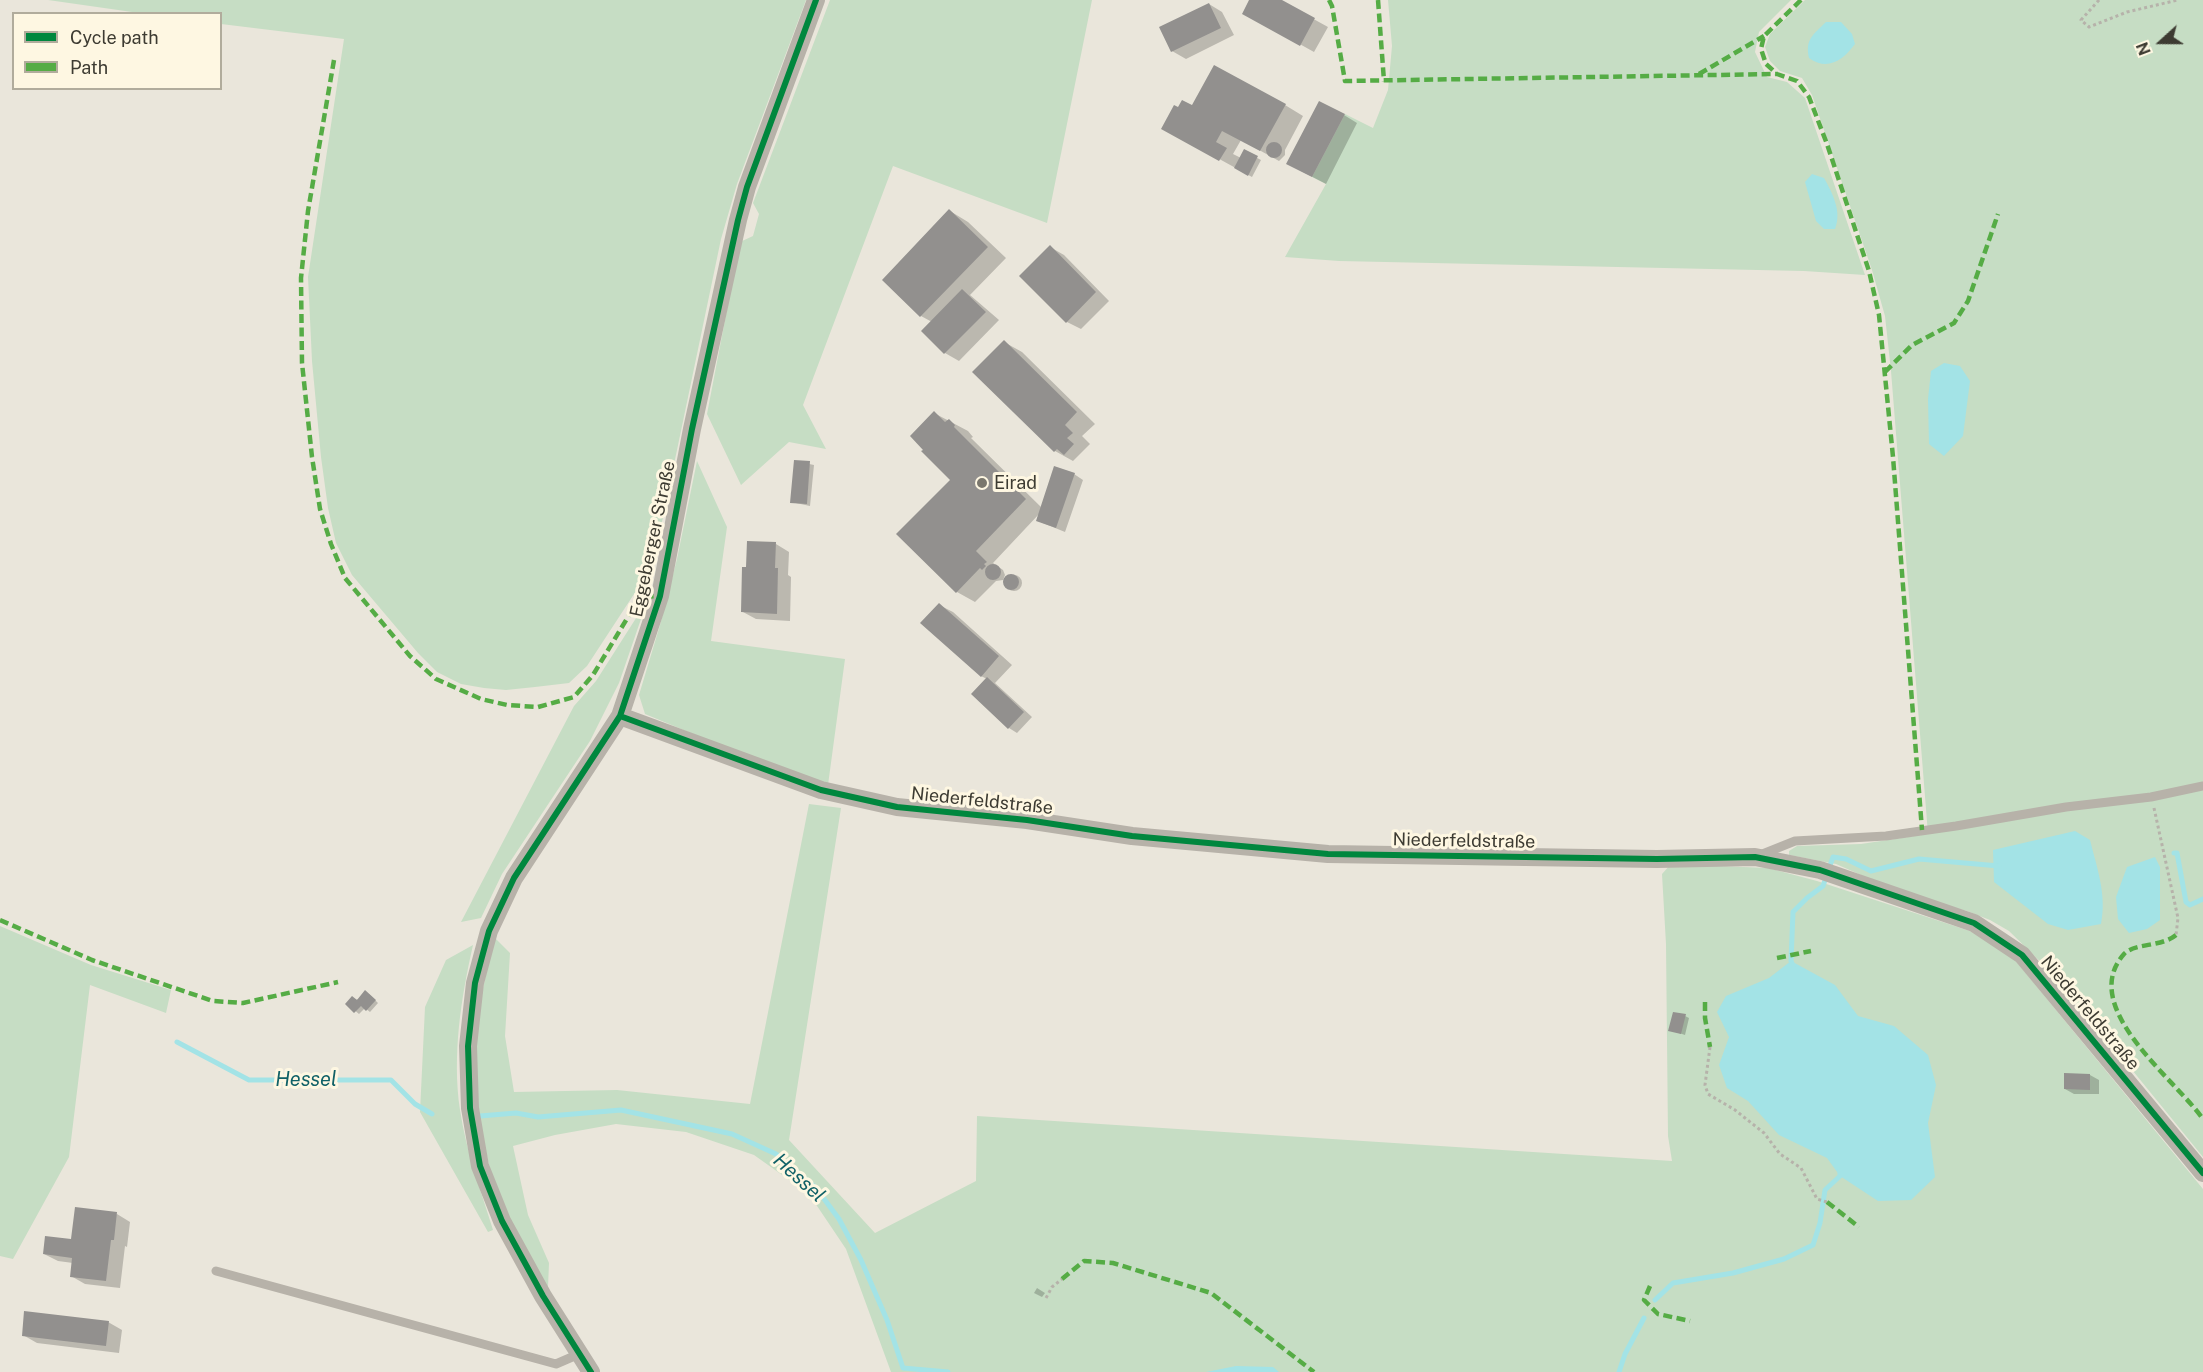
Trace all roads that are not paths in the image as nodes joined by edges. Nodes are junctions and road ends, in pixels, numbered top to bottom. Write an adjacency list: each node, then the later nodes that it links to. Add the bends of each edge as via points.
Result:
1 (816, 0): 2 (street, Eggeberger Straße, via 747,187 692,429 660,596)
2 (620, 716): 4 (street, Niederfeldstraße, via 821,790 897,807 1027,820 1132,836 1328,854); 7 (street, Eggeberger Straße, via 514,878 489,931 475,983 468,1046 470,1108 480,1166 502,1221)
3 (2203, 786): 4 (lane, via 1886,836 1795,841)
4 (1755, 857): 5 (street, Niederfeldstraße, via 1820,870 1974,923 2022,956)
5 (2203, 1173)
6 (216, 1271): 7 (lane, via 555,1364)
7 (579, 1354): 8 (street, Eggeberger Straße)
8 (591, 1372)

